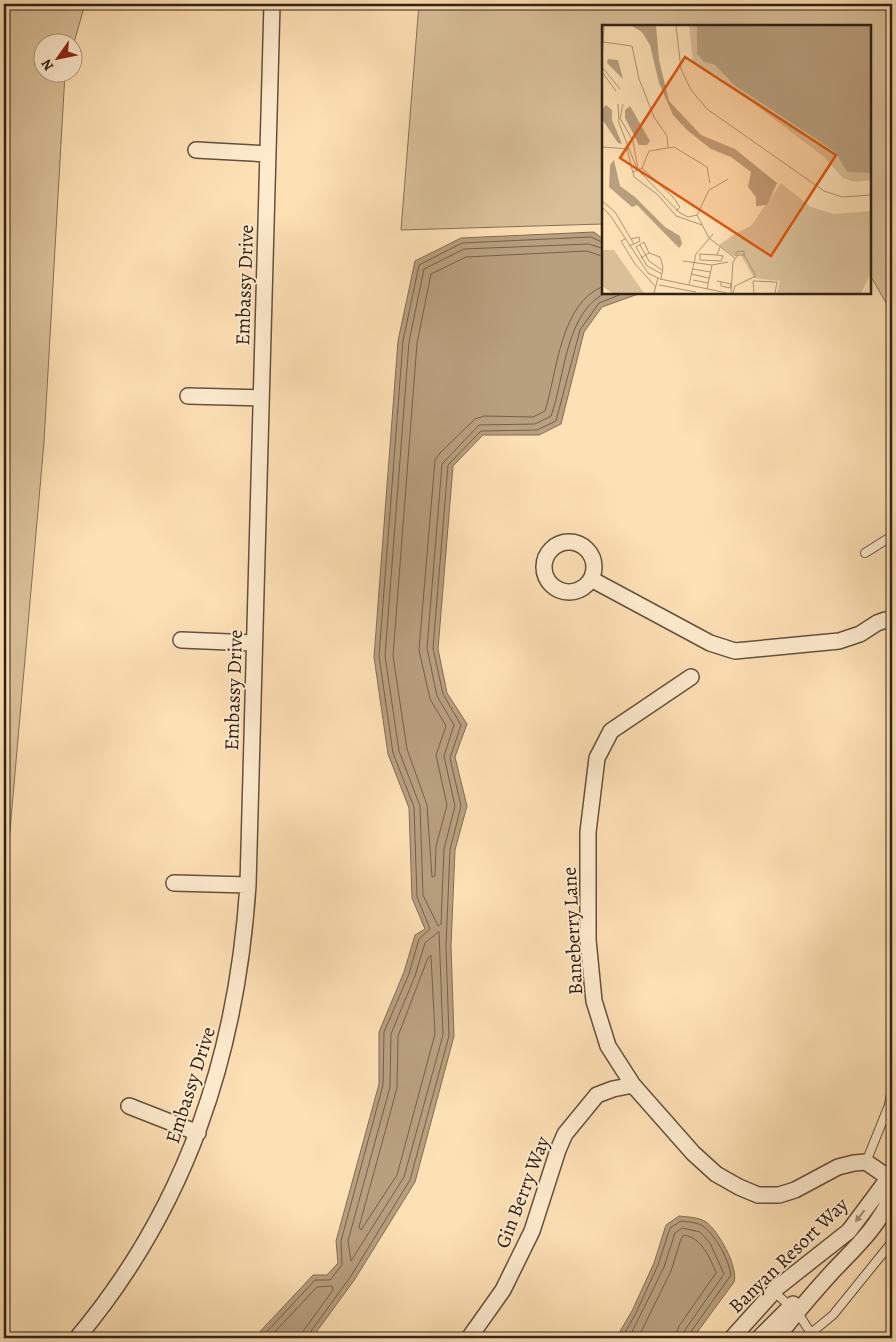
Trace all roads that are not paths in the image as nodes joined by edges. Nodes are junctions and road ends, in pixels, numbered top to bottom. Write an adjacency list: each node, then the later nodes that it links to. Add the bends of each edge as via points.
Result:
1 (272, 4): 3 (street, Embassy Drive)
2 (196, 150): 3 (street)
3 (268, 154): 5 (street, Embassy Drive)
4 (188, 396): 5 (street)
5 (261, 398): 11 (street, Embassy Drive)
6 (892, 536): 7 (lane)
7 (864, 553)
8 (591, 579): 9 (street, via 710,643 735,651 839,641 885,620)
9 (892, 623)
10 (181, 640): 11 (street)
11 (254, 642): 14 (street, Embassy Drive)
12 (691, 677): 15 (street, Baneberry Lane, via 611,731 596,758 588,832 588,940 594,1001 608,1046)
13 (174, 883): 14 (street)
14 (248, 885): 18 (street, Embassy Drive, via 237,993 216,1078)
15 (633, 1085): 19 (street, Baneberry Lane, via 716,1174 758,1195 779,1195 838,1167); 27 (street, Gin Berry Way, via 597,1095 565,1134 532,1231 504,1290)
16 (892, 1087): 19 (lane, via 889,1106)
17 (129, 1106): 18 (street)
18 (198, 1133): 26 (street, Embassy Drive, via 162,1211 138,1253)
19 (866, 1162): 20 (street)
20 (892, 1180): 23 (street, Banyan Resort Way, one-way to 23, via 884,1184 849,1231)
21 (892, 1194): 24 (street, Banyan Resort Way, via 886,1209 854,1252)
22 (892, 1242): 25 (lane)
23 (774, 1292): 24 (lane); 28 (street, Banyan Resort Way)
24 (794, 1310): 25 (lane); 29 (street); 30 (street)
25 (812, 1336)
26 (77, 1338)
27 (469, 1338)
28 (732, 1338)
29 (759, 1338)
30 (777, 1338)

